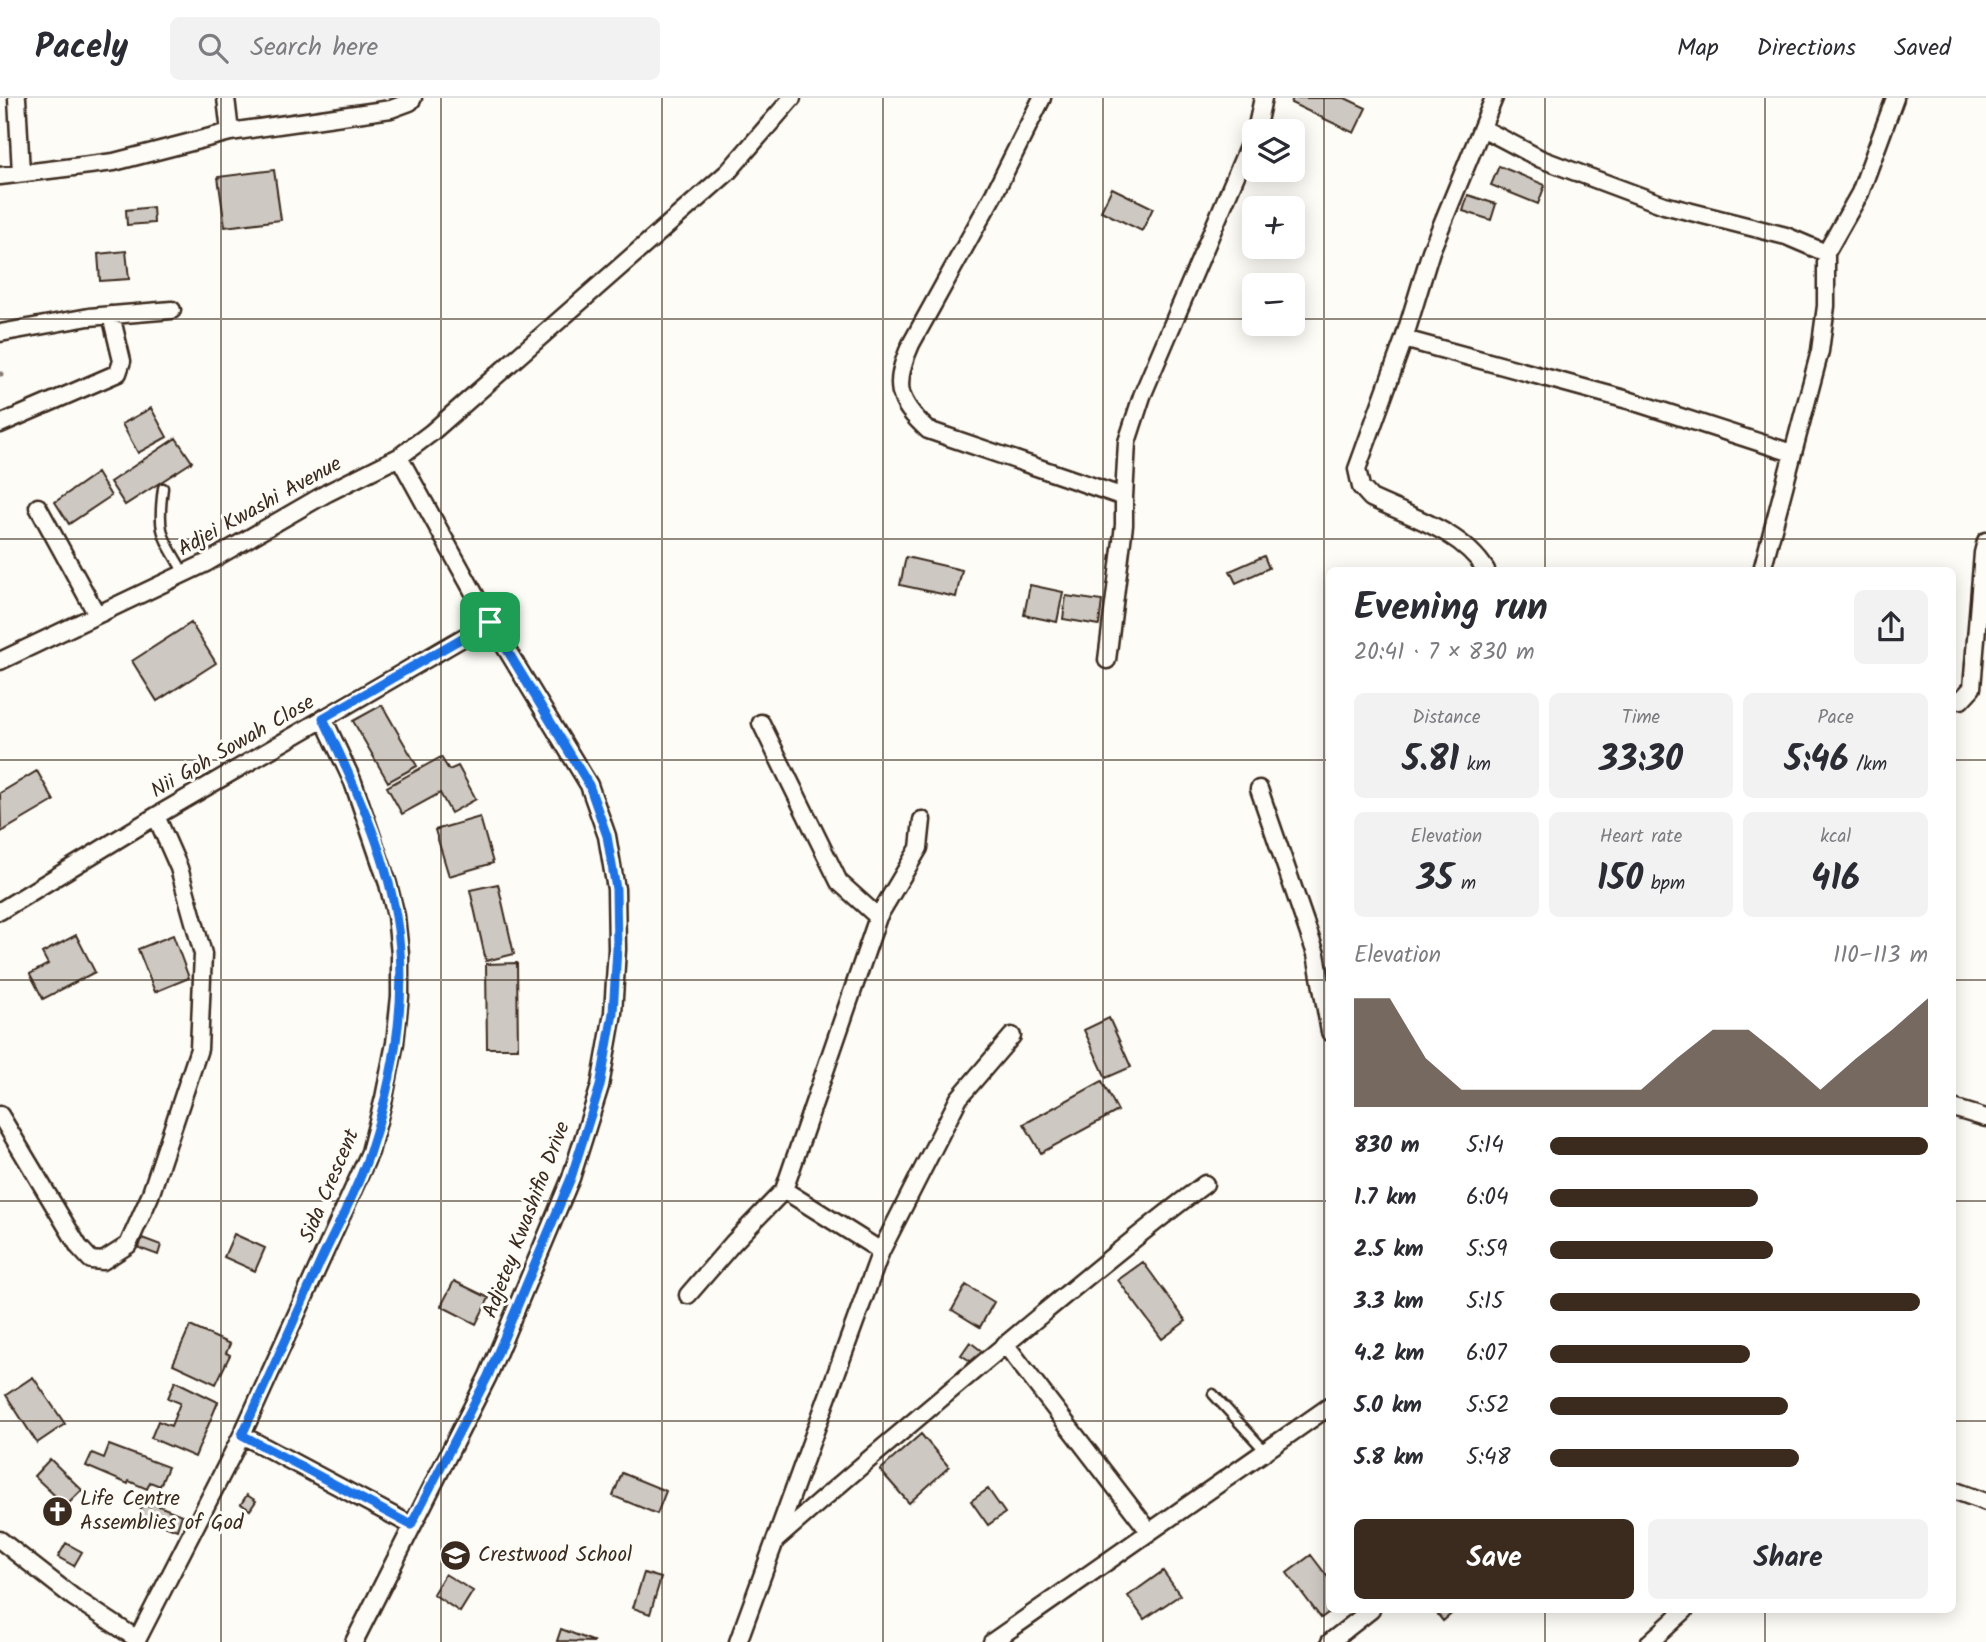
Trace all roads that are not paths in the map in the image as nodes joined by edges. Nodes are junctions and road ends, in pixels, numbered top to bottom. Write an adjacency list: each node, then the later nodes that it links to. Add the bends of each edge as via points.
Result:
1 (17, 98): 11 (street)
2 (226, 98): 10 (street)
3 (413, 98): 10 (street, via 391,109)
4 (792, 98): 20 (street, Adjei Kwashi Avenue, via 728,172)
5 (1041, 98): 22 (street, via 911,344 901,365 899,390 909,413 928,430)
6 (1263, 98): 22 (street, via 1257,126 1142,396 1127,442)
7 (1494, 98): 9 (street)
8 (1895, 98): 13 (street, via 1860,193)
9 (1482, 128): 13 (street, via 1541,159 1664,205 1786,236); 17 (street, via 1431,251)
10 (230, 132): 11 (street, via 114,162)
11 (21, 173): 12 (street)
12 (0, 176)
13 (1826, 253): 19 (street, via 1820,351)
14 (172, 310): 15 (street)
15 (111, 315): 16 (street); 18 (street, via 122,361 118,373)
16 (0, 333)
17 (1404, 339): 19 (street, via 1628,400); 25 (street, via 1357,469 1361,487 1371,498 1454,537 1473,551)
18 (0, 424)
19 (1792, 453): 26 (street)
20 (399, 457): 27 (street, Adjei Kwashi Avenue); 29 (street, Adjetey Kwashifio Drive)
21 (163, 488): 27 (lane, via 161,534)
22 (1124, 497): 30 (street)
23 (37, 508): 28 (street)
24 (1986, 541): 32 (street, via 1972,688 1961,701)
25 (1484, 567)
26 (1763, 567)
27 (184, 573): 28 (street, Adjei Kwashi Avenue)
28 (96, 613): 31 (street, Adjei Kwashi Avenue)
29 (490, 622): 33 (street, Nii Goh Sowah Close); 56 (street, Adjetey Kwashifio Drive, via 589,785 607,836 616,889 613,1013 600,1086 571,1178 488,1376)
30 (1107, 660)
31 (0, 661)
32 (1956, 700)
33 (323, 718): 36 (street, Nii Goh Sowah Close); 52 (street, Sida Crescent, via 353,782 396,916 400,996 395,1043 370,1152)
34 (761, 723): 39 (street, via 839,882)
35 (1259, 789): 40 (street, via 1316,954)
36 (156, 816): 38 (street, Nii Goh Sowah Close); 43 (street, via 178,868 204,954 199,1049 150,1196 128,1245 103,1261 91,1260)
37 (922, 820): 39 (street, via 919,848)
38 (0, 911)
39 (878, 917): 46 (street)
40 (1326, 1010)
41 (1012, 1036): 47 (street, via 959,1098)
42 (1956, 1109): 44 (street)
43 (0, 1115)
44 (1986, 1118)
45 (1205, 1184): 49 (street)
46 (784, 1190): 47 (street); 48 (street)
47 (881, 1251): 59 (street)
48 (688, 1295)
49 (1005, 1344): 57 (street); 59 (street)
50 (1213, 1394): 53 (lane)
51 (1326, 1409): 53 (street)
52 (242, 1435): 56 (street); 62 (street, Sida Crescent)
53 (1266, 1452): 57 (street)
54 (1956, 1491): 55 (street)
55 (1986, 1502)
56 (411, 1525): 64 (street, Adjetey Kwashifio Drive)
57 (1149, 1531): 63 (street)
58 (0, 1540): 62 (street)
59 (775, 1540): 65 (street)
60 (1367, 1613): 66 (street)
61 (1682, 1613): 67 (street)
62 (136, 1640)
63 (996, 1641)
64 (354, 1642)
65 (738, 1642)
66 (1330, 1642)
67 (1650, 1642)

